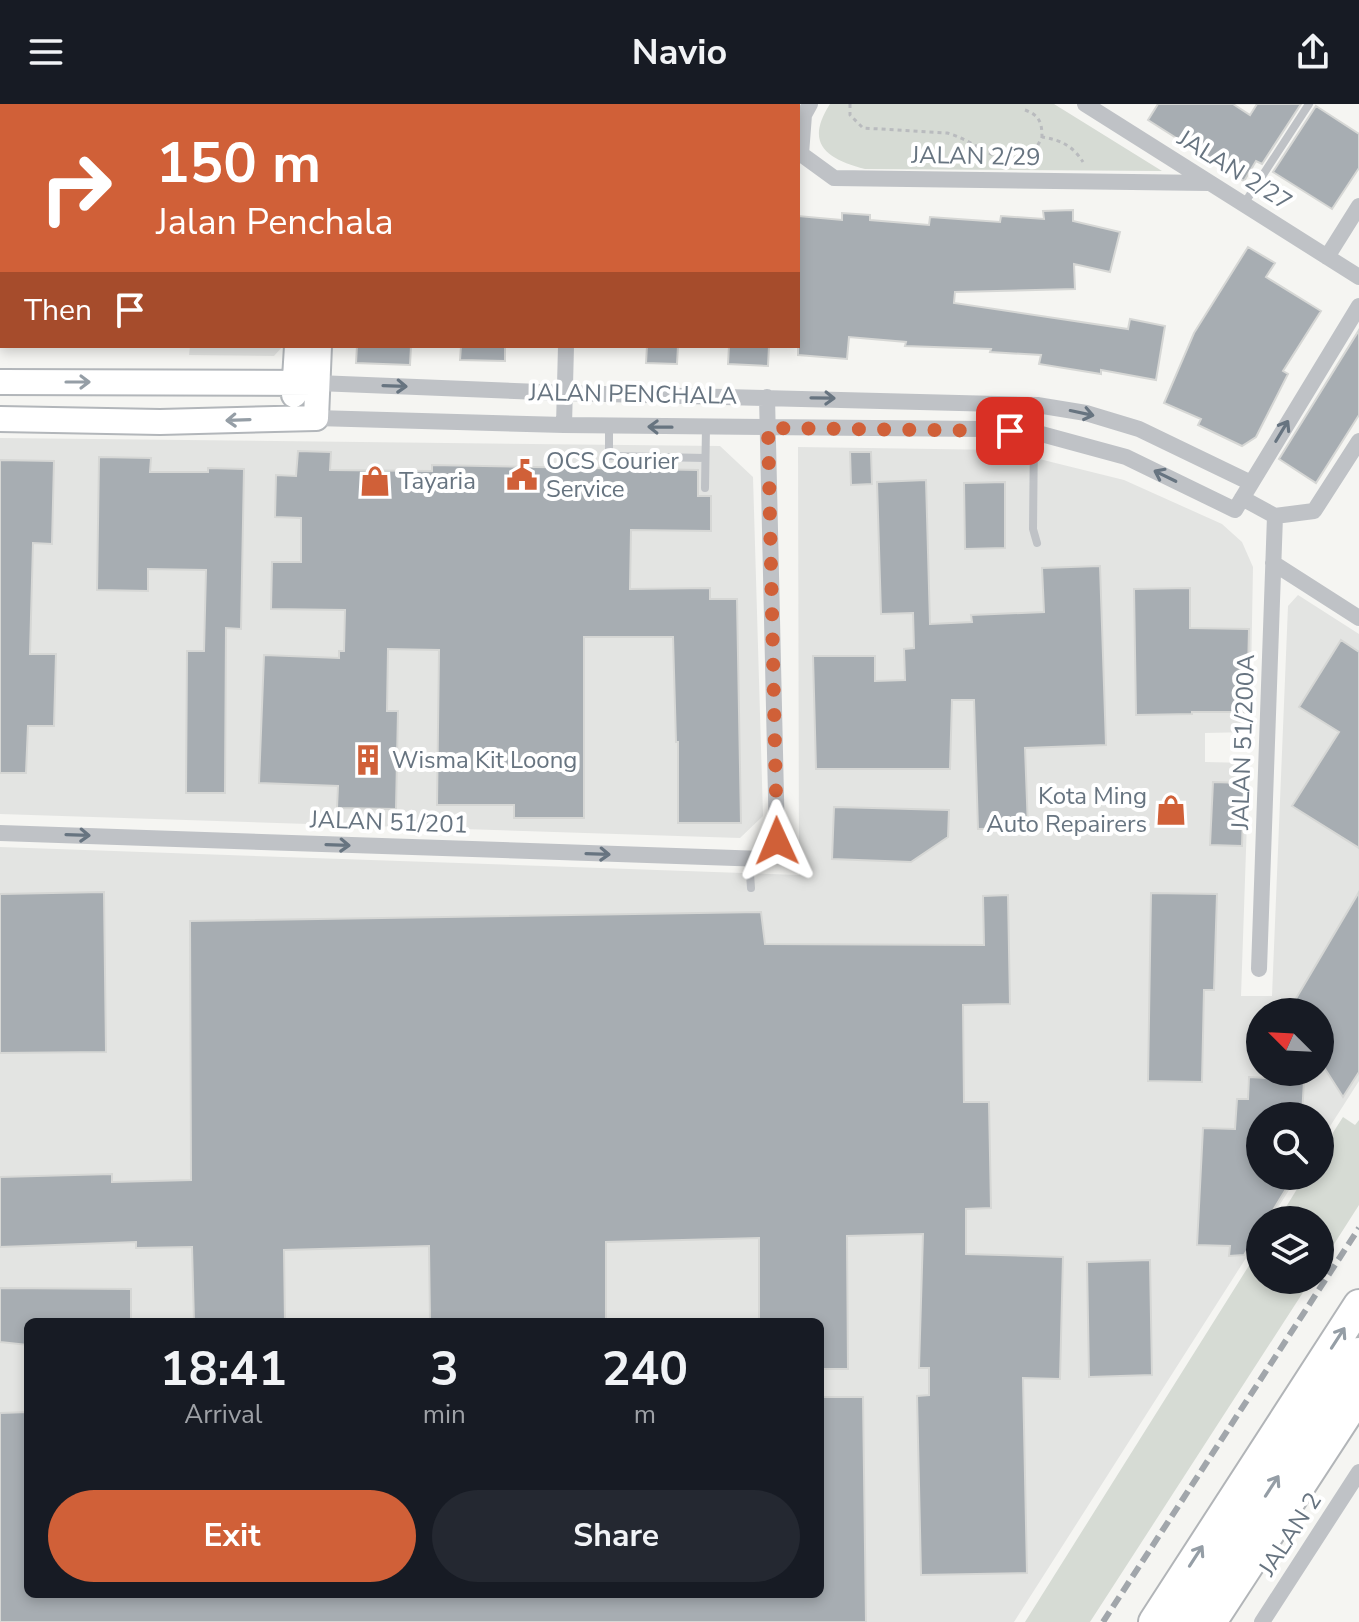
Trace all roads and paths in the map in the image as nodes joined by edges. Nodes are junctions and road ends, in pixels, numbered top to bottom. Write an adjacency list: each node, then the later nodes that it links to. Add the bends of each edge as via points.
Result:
1 (810, 104): 7 (street, JALAN 2/29)
2 (850, 104): 6 (path, via 850,115 863,128 956,135 1011,161 1026,158)
3 (1085, 104): 9 (street, JALAN 2/27)
4 (1309, 104): 10 (lane)
5 (1025, 110): 6 (path, via 1042,123)
6 (1042, 137): 8 (path, via 1077,152)
7 (800, 155): 8 (street, JALAN 2/29, via 834,178)
8 (1096, 183): 9 (street, JALAN 2/29)
9 (1209, 183): 10 (street, JALAN 2/27)
10 (1244, 204): 12 (street, JALAN 2/27)
11 (1359, 206): 12 (street)
12 (1327, 257): 13 (street, JALAN 2/27)
13 (1359, 277)
14 (1359, 306): 31 (street, one-way to 14)
15 (298, 348): 19 (main road)
16 (318, 348): 19 (main road)
17 (566, 348): 20 (street)
18 (0, 382): 19 (main road, JALAN PENCHALA, one-way to 19)
19 (306, 382): 20 (street, JALAN PENCHALA, one-way to 20); 22 (main road)
20 (565, 393): 21 (street, JALAN PENCHALA); 24 (street)
21 (767, 397): 27 (street); 31 (street, JALAN PENCHALA, one-way to 31, via 980,402 1086,413 1139,429)
22 (304, 418): 23 (main road, JALAN PENCHALA, one-way to 23); 24 (street, JALAN PENCHALA)
23 (0, 419)
24 (564, 425): 25 (street, JALAN PENCHALA)
25 (609, 426): 26 (street, JALAN PENCHALA, one-way to 25); 30 (lane, via 609,456)
26 (706, 427): 27 (street, JALAN PENCHALA); 30 (lane)
27 (768, 428): 28 (street, JALAN PENCHALA); 39 (street, JALAN 51/201, via 774,852 765,859)
28 (1034, 432): 33 (street, JALAN PENCHALA, one-way to 28, via 1126,457); 35 (lane)
29 (1359, 441): 34 (street, via 1314,511)
30 (705, 458): 32 (lane)
31 (1251, 483): 33 (street)
32 (705, 488)
33 (1238, 504): 34 (street, JALAN PENCHALA)
34 (1275, 516): 36 (street, JALAN 51/200A)
35 (1037, 543)
36 (1273, 563): 37 (street); 41 (street, JALAN 51/200A)
37 (1359, 618)
38 (0, 833): 39 (street, JALAN 51/201, one-way to 39)
39 (749, 859): 40 (lane)
40 (751, 888)
41 (1259, 969)
42 (1359, 1305): 47 (highway, one-way to 42)
43 (1359, 1353): 48 (highway, one-way to 43)
44 (1358, 1397): 49 (highway)
45 (1359, 1472): 46 (street, JALAN 2)
46 (1266, 1621)
47 (1154, 1622)
48 (1184, 1622)
49 (1211, 1622)

